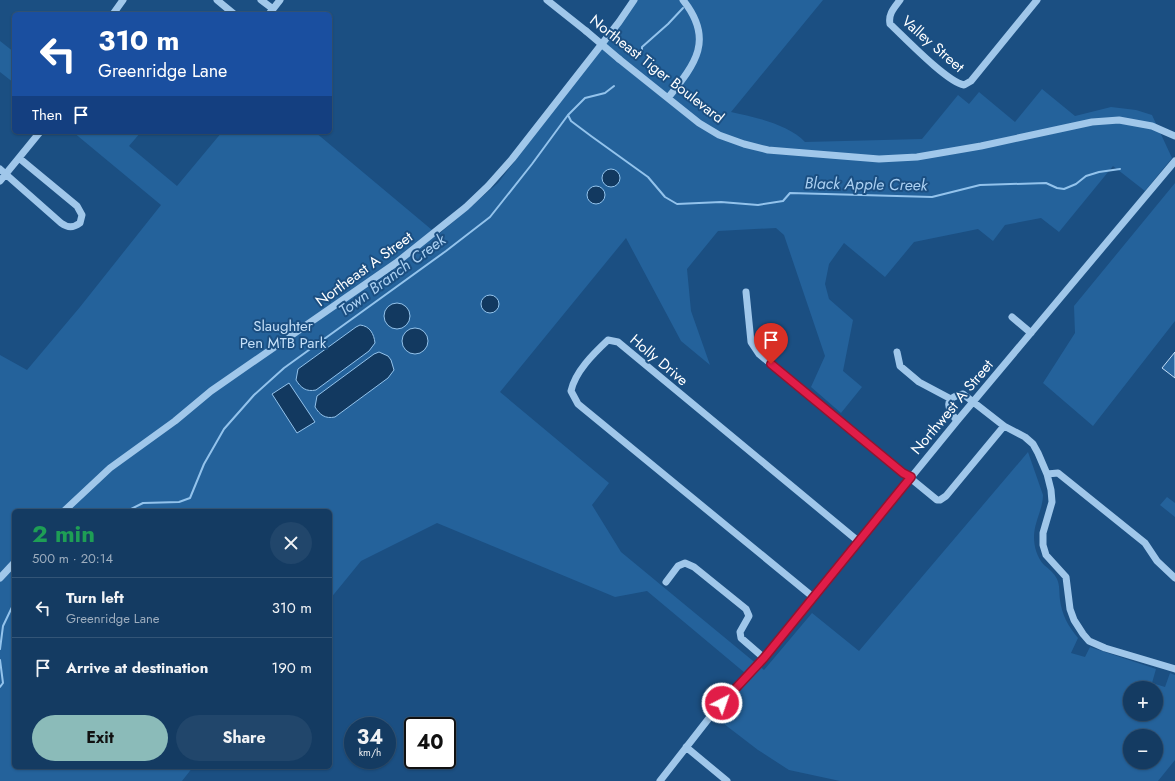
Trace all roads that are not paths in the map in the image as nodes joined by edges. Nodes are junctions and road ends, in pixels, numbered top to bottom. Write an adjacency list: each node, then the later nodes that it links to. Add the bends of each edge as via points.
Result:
1 (123, 0): 10 (street)
2 (217, 0): 11 (street)
3 (261, 0): 12 (street)
4 (280, 0): 12 (street)
5 (547, 0): 13 (street, Northeast Tiger Boulevard, bridge)
6 (634, 0): 31 (street, Northeast A Street, via 512,159 466,207 396,263 211,392 110,468)
7 (682, 0): 13 (street, via 691,10 697,23 699,43 690,70)
8 (900, 0): 9 (street, Valley Street, via 889,18 890,24 956,84 964,85 971,81)
9 (1037, 0)
10 (114, 12)
11 (232, 12)
12 (271, 12)
13 (668, 98): 15 (street, Northeast Tiger Boulevard, via 706,127 744,144 768,150 858,158 879,159 945,153 1065,127 1118,120 1152,126)
14 (38, 134): 16 (street)
15 (1175, 136)
16 (19, 158): 19 (street); 19 (street, via 77,206 82,215 80,223 66,227)
17 (1175, 161): 23 (street, Northwest A Street)
18 (0, 169): 19 (street)
19 (6, 174): 20 (street)
20 (0, 181)
21 (746, 292): 30 (street, via 751,342 759,354)
22 (1012, 317): 23 (street)
23 (1031, 333): 26 (street, Northwest A Street)
24 (897, 352): 25 (street, via 900,366 919,382)
25 (951, 399): 26 (street, via 955,395 963,394); 27 (street, via 948,407)
26 (974, 401): 27 (street, Northwest A Street); 28 (street)
27 (957, 421): 30 (street, Northwest A Street)
28 (1004, 426): 29 (street, via 1033,444); 30 (street, via 943,499 937,500)
29 (1047, 474): 35 (street, via 1058,473 1145,543 1157,562); 39 (street, via 1052,502 1043,533 1043,545 1046,555 1066,577 1074,620 1089,641)
30 (911, 477): 32 (street, Northwest A Street)
31 (66, 509)
32 (858, 541): 37 (street, Northwest A Street); 37 (street, Holly Drive, via 618,342 608,340 599,348 574,380 571,391 578,404)
33 (12, 565): 34 (street)
34 (0, 578)
35 (1175, 578)
36 (666, 582): 38 (street, via 678,566 685,563 694,567 746,609 749,616 740,632 741,638)
37 (813, 597): 38 (street, Northwest A Street)
38 (764, 658): 40 (street, Northwest A Street, via 713,713)
39 (1175, 669)
40 (686, 747): 41 (street, Northwest A Street); 42 (street)
41 (660, 781)
42 (727, 781)

